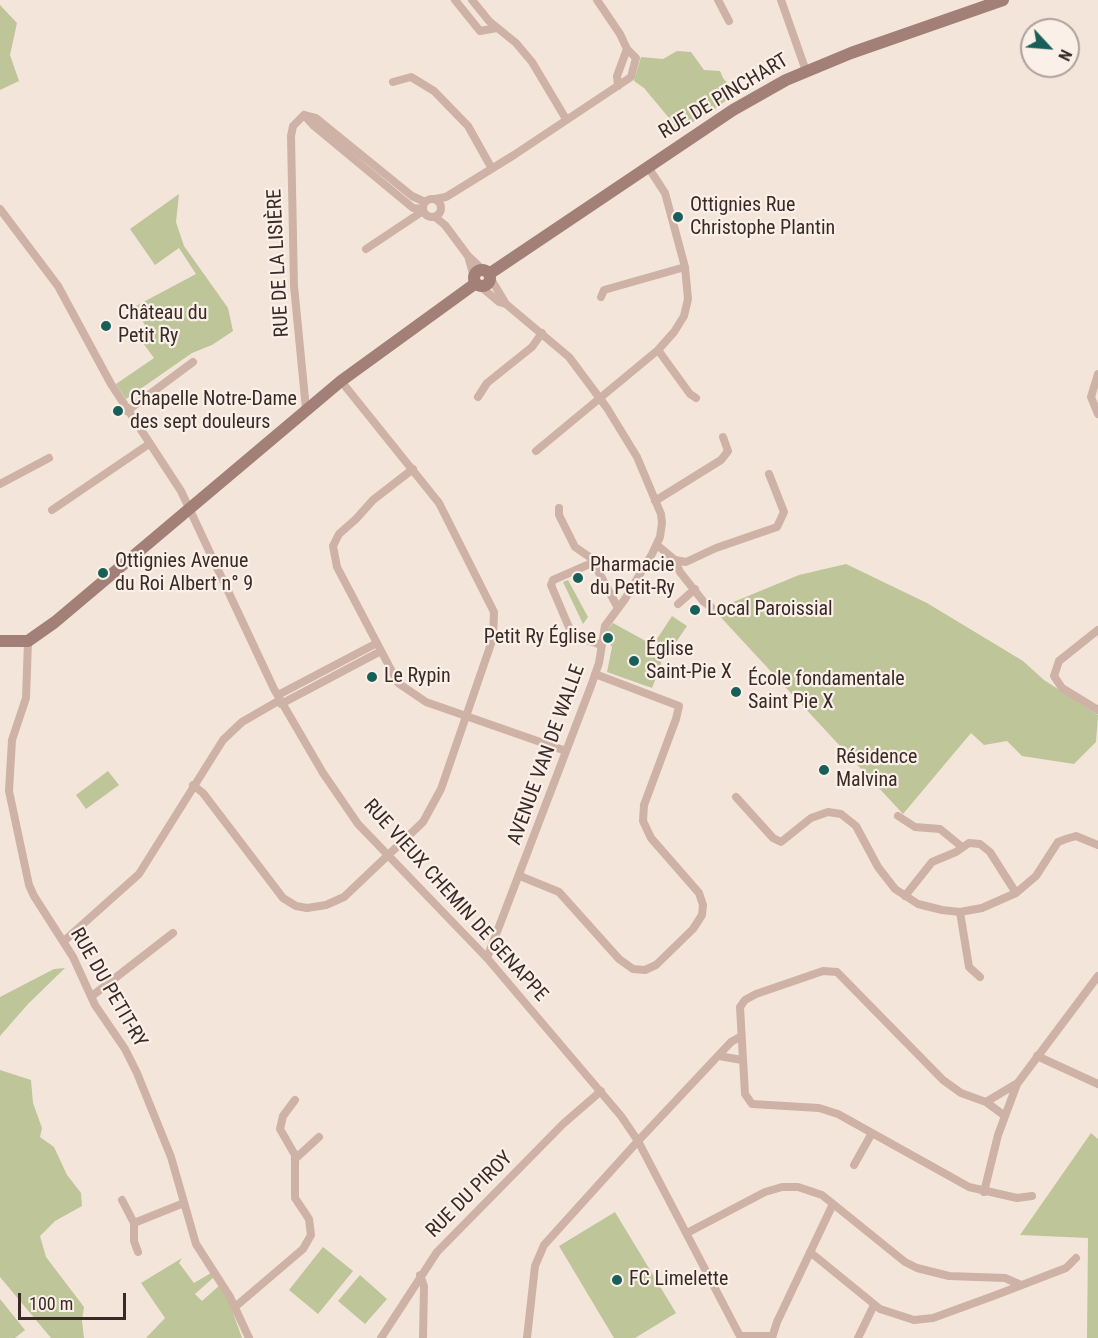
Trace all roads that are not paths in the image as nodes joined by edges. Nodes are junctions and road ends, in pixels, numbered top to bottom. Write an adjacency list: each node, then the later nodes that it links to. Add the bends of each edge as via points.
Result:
1 (455, 0): 8 (street, via 480,31)
2 (472, 0): 8 (street)
3 (597, 0): 9 (street)
4 (718, 0): 7 (street)
5 (781, 0): 10 (street)
6 (1003, 0): 10 (main road, RUE DE PINCHART)
7 (729, 21)
8 (497, 28): 15 (street, via 532,62)
9 (627, 49): 12 (street, via 617,76); 12 (street, via 636,61 631,78)
10 (806, 71): 17 (main road, RUE DE PINCHART, via 734,110)
11 (393, 82): 16 (street, via 411,77 434,91 468,126)
12 (618, 86): 15 (street)
13 (291, 112): 14 (street)
14 (302, 116): 19 (street, via 316,118); 33 (street, RUE DE LA LISIÈRE, via 291,129 291,146 294,286)
15 (566, 119): 16 (street)
16 (491, 167): 19 (street)
17 (648, 167): 21 (street, via 665,193); 22 (main road, RUE DE PINCHART)
18 (0, 209): 34 (street, RUE VIEUX CHEMIN DE GENAPPE, via 58,286)
19 (429, 209): 20 (street); 22 (street)
20 (366, 249)
21 (686, 267): 23 (street, via 604,290); 26 (street, via 688,299 684,316)
22 (482, 278): 24 (street, AVENUE VAN DE WALLE); 24 (street, AVENUE VAN DE WALLE, via 499,302); 29 (main road, RUE DE PINCHART)
23 (601, 297)
24 (506, 304): 25 (street, AVENUE VAN DE WALLE)
25 (542, 333): 30 (street, via 532,347 487,383); 31 (street, AVENUE VAN DE WALLE, via 569,357)
26 (658, 350): 31 (street); 32 (street)
27 (193, 362): 34 (street)
28 (1098, 374): 35 (street, via 1091,397)
29 (341, 381): 33 (main road, RUE DE PINCHART); 40 (street)
30 (478, 397)
31 (599, 398): 38 (street); 43 (street, AVENUE VAN DE WALLE, via 634,452)
32 (696, 398)
33 (306, 410): 44 (main road, RUE DE PINCHART)
34 (127, 411): 37 (street, RUE VIEUX CHEMIN DE GENAPPE)
35 (1098, 414)
36 (723, 437): 43 (street, via 728,451 721,460)
37 (149, 444): 44 (street, RUE VIEUX CHEMIN DE GENAPPE); 46 (street)
38 (536, 451)
39 (49, 458): 42 (street)
40 (412, 469): 58 (street, via 373,500 339,534 333,546 337,567); 62 (street, via 439,503 494,612 493,638)
41 (769, 474): 48 (street, via 783,506 780,524 686,562)
42 (0, 484)
43 (655, 501): 47 (street, AVENUE VAN DE WALLE, via 662,523)
44 (189, 508): 56 (main road, RUE DE PINCHART, via 71,610); 60 (street, RUE VIEUX CHEMIN DE GENAPPE)
45 (559, 508): 49 (street, via 576,548)
46 (52, 510)
47 (657, 545): 48 (street); 53 (street, AVENUE VAN DE WALLE)
48 (675, 560): 50 (street)
49 (592, 562): 53 (street); 57 (street, via 553,580 551,585 571,632)
50 (695, 589): 51 (street); 52 (street)
51 (678, 604)
52 (711, 607)
53 (618, 608): 57 (street, AVENUE VAN DE WALLE, via 605,626)
54 (1098, 630): 61 (street, via 1059,662 1054,671 1056,683)
55 (0, 640): 56 (main road)
56 (28, 641): 75 (street, RUE DU PETIT-RY, via 26,698 12,740 9,791 29,885)
57 (601, 645): 59 (street, AVENUE VAN DE WALLE)
58 (379, 647): 60 (street); 62 (street, via 398,683 411,694)
59 (595, 674): 63 (street, AVENUE VAN DE WALLE); 70 (street, via 678,706 642,821 651,838 699,893 703,908 697,924 663,960 645,970 628,967 559,892)
60 (280, 700): 64 (street, via 231,731); 69 (street, RUE VIEUX CHEMIN DE GENAPPE, via 358,824)
61 (1098, 710)
62 (466, 716): 63 (street); 69 (street, via 433,808)
63 (566, 752): 70 (street, AVENUE VAN DE WALLE)
64 (193, 785): 69 (street, via 283,898 296,906 314,908 339,900); 75 (street, via 139,874)
65 (736, 797): 72 (street, via 781,842 803,822 831,812 841,814 853,822 883,875)
66 (897, 816): 68 (street, via 915,827 940,829)
67 (1098, 845): 71 (street, via 1076,836 1059,842 1042,871)
68 (962, 847): 71 (street, via 972,843 987,849); 72 (street, via 932,862)
69 (389, 854): 76 (street, RUE VIEUX CHEMIN DE GENAPPE)
70 (520, 876): 76 (street, AVENUE VAN DE WALLE)
71 (1016, 893): 73 (street, via 999,903)
72 (905, 896): 73 (street, via 929,908)
73 (960, 912): 77 (street, via 969,967)
74 (173, 933): 79 (street)
75 (64, 941): 79 (street, RUE DU PETIT-RY)
76 (487, 958): 86 (street, RUE VIEUX CHEMIN DE GENAPPE)
77 (980, 976)
78 (1098, 976): 82 (street)
79 (92, 996): 98 (street, RUE DU PETIT-RY, via 145,1091)
80 (740, 1037): 81 (street); 83 (street); 88 (street, via 739,1011 745,1000 834,970 943,1080 961,1093)
81 (719, 1056): 83 (street); 92 (street)
82 (1037, 1056): 84 (street); 85 (street)
83 (742, 1060): 90 (street, via 745,1094 752,1104 819,1108)
84 (1017, 1084): 88 (street); 89 (street)
85 (1098, 1084)
86 (601, 1091): 92 (street, RUE VIEUX CHEMIN DE GENAPPE); 105 (street, RUE DU PIROY, via 563,1124)
87 (296, 1100): 93 (street, via 283,1116 280,1129)
88 (986, 1102): 89 (street)
89 (1005, 1116): 95 (street)
90 (872, 1133): 94 (street); 95 (street, via 950,1178)
91 (319, 1137): 93 (street)
92 (638, 1141): 101 (street, RUE VIEUX CHEMIN DE GENAPPE); 114 (street, via 540,1252)
93 (296, 1159): 108 (street, via 295,1198 309,1219 310,1239)
94 (854, 1166)
95 (984, 1192): 96 (street, via 1017,1198)
96 (1032, 1196)
97 (122, 1200): 100 (street)
98 (184, 1203): 100 (street); 108 (street, RUE DU PETIT-RY, via 196,1244)
99 (833, 1204): 101 (street, via 809,1189 777,1188); 103 (street); 106 (street, via 917,1268 949,1276 1005,1278)
100 (134, 1223): 102 (street)
101 (687, 1233): 109 (street, RUE VIEUX CHEMIN DE GENAPPE)
102 (138, 1252)
103 (810, 1252): 107 (street); 110 (street)
104 (1076, 1258): 106 (street, via 1066,1268)
105 (420, 1275): 112 (street, RUE DU PIROY); 113 (street, via 424,1286)
106 (1021, 1285): 107 (street, via 927,1319 902,1318)
107 (874, 1305): 115 (street)
108 (235, 1307): 111 (street, RUE DU PETIT-RY)
109 (741, 1337): 110 (street)
110 (772, 1337)
111 (249, 1338)
112 (381, 1338)
113 (423, 1338)
114 (527, 1338)
115 (858, 1338)

